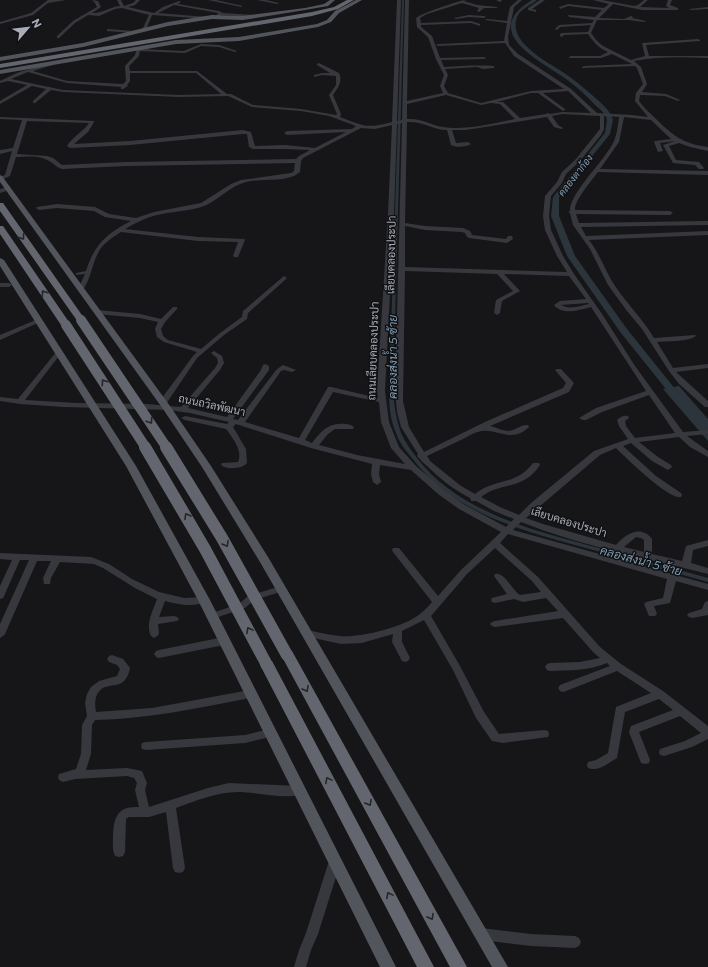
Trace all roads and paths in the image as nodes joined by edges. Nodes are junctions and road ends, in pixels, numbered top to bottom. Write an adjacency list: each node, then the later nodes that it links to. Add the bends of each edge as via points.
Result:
1 (64, 0): 17 (street)
2 (94, 0): 36 (street, via 99,7)
3 (119, 0): 25 (street)
4 (138, 0): 25 (street, via 134,4)
5 (184, 0): 22 (street)
6 (210, 0): 23 (street)
7 (259, 0): 20 (street)
8 (333, 0): 38 (main road, via 314,8 237,19)
9 (360, 0): 55 (main road, via 337,12 331,20 323,24)
10 (399, 0): 108 (street, ถนนเลียบคลองประปา)
11 (407, 0): 35 (street, เลียบคลองประปา)
12 (520, 0): 45 (street, via 512,7)
13 (543, 0): 33 (street, via 529,9)
14 (595, 0): 21 (street)
15 (646, 0): 27 (street)
16 (670, 0): 27 (street, via 668,6 677,10)
17 (49, 1): 43 (street, via 32,14)
18 (345, 1): 60 (highway, via 321,9); 60 (highway, via 334,9 312,14)
19 (463, 1): 24 (street); 37 (street)
20 (277, 3)
21 (612, 3): 27 (street); 30 (street)
22 (174, 4): 34 (street); 38 (street, via 218,12)
23 (241, 6)
24 (478, 6): 26 (street); 32 (street, via 482,8)
25 (122, 7): 34 (street); 36 (street, via 100,15)
26 (496, 7)
27 (635, 7)
28 (560, 8): 30 (street, via 568,5)
29 (708, 8): 31 (street)
30 (604, 9): 41 (street)
31 (691, 9)
32 (479, 11)
33 (535, 11)
34 (154, 13): 40 (street); 50 (street)
35 (411, 13): 37 (street); 98 (street, เลียบคลองประปา)
36 (88, 14): 54 (street, via 74,22)
37 (422, 14): 46 (street, via 418,18)
38 (219, 16): 40 (main road)
39 (568, 16): 41 (street)
40 (207, 18): 50 (main road)
41 (595, 20): 42 (street, via 629,18); 48 (street, via 559,26); 52 (street)
42 (644, 21)
43 (0, 22)
44 (436, 22): 45 (street, via 469,16); 46 (street); 47 (street, via 471,22)
45 (509, 22): 57 (street)
46 (418, 24): 69 (street, via 430,36)
47 (479, 25)
48 (557, 29)
49 (108, 30): 51 (street)
50 (144, 30): 51 (main road)
51 (133, 32): 68 (main road, via 83,45)
52 (589, 33): 53 (street); 63 (street, via 595,42)
53 (562, 36)
54 (58, 37)
55 (232, 40): 59 (street); 61 (main road, via 184,40)
56 (698, 40): 65 (street, via 644,44)
57 (506, 42): 58 (street); 88 (street, via 516,55)
58 (438, 44)
59 (223, 47): 61 (street, via 199,46 182,52); 62 (street)
60 (103, 48): 73 (highway)
61 (139, 49): 70 (main road); 80 (street, via 127,66)
62 (235, 51)
63 (612, 52): 64 (street, via 603,56); 71 (street)
64 (571, 57)
65 (647, 57): 66 (street); 71 (street)
66 (708, 57)
67 (484, 58): 69 (street)
68 (0, 59)
69 (438, 59): 76 (street)
70 (59, 61): 78 (street); 79 (main road)
71 (631, 61): 74 (street)
72 (319, 64): 81 (street)
73 (0, 65)
74 (638, 65): 75 (street); 90 (street, via 645,82)
75 (584, 67)
76 (443, 68): 77 (street); 92 (street, via 446,77 442,86)
77 (492, 68)
78 (28, 71): 83 (street); 86 (street, via 65,82)
79 (0, 72)
80 (127, 72): 86 (street); 93 (street, via 197,72)
81 (337, 74): 82 (street); 103 (street, via 338,82 331,95 339,114)
82 (316, 76)
83 (6, 80): 84 (street); 85 (street)
84 (0, 82)
85 (31, 85): 87 (street); 97 (street)
86 (126, 86): 91 (street)
87 (49, 89): 91 (street); 95 (street)
88 (568, 90): 89 (street); 101 (street)
89 (538, 91): 96 (street); 99 (street)
90 (638, 93): 94 (street, via 666,95); 106 (street, via 639,105)
91 (119, 94): 93 (street)
92 (446, 94): 96 (street, via 479,104); 98 (street)
93 (226, 95): 103 (street, via 252,106 301,110)
94 (678, 100)
95 (35, 102)
96 (490, 102): 107 (street, via 501,103)
97 (0, 103)
98 (404, 103): 108 (street, เลียบคลองประปา)
99 (563, 110)
100 (548, 114): 101 (street); 107 (street); 110 (street, via 556,126)
101 (601, 116): 102 (street); 146 (street, via 602,129 578,160 564,173 546,202 548,230)
102 (620, 116): 106 (street); 123 (street, via 616,143)
103 (337, 117): 109 (street)
104 (0, 118): 105 (street)
105 (25, 119): 116 (street, via 92,122 70,146 244,132 249,133 252,146 255,148); 120 (street)
106 (653, 119): 114 (street, via 660,129)
107 (519, 120): 112 (street)
108 (399, 122): 109 (street, via 375,128); 112 (street, via 418,120); 133 (street, เลียบคลองประปา); 169 (street, ถนนเลียบคลองประปา)
109 (359, 127): 111 (street)
110 (561, 128)
111 (353, 130): 113 (street); 116 (street)
112 (449, 130): 115 (street, via 454,145)
113 (286, 133)
114 (678, 141): 117 (street); 118 (street, via 657,142); 122 (street, via 666,145 672,160 699,164)
115 (468, 144)
116 (313, 149): 121 (street)
117 (708, 149)
118 (660, 150)
119 (0, 152): 120 (street)
120 (14, 152): 121 (street, via 46,157 62,167); 125 (street, via 7,176)
121 (298, 161): 131 (street, via 297,172 293,175 243,181 204,204 151,214)
122 (701, 168)
123 (596, 170): 124 (street); 129 (street, via 578,196)
124 (708, 173)
125 (0, 178): 126 (main road)
126 (4, 190): 150 (main road)
127 (0, 204): 268 (highway, one-way to 268, bridge, via 149,420 193,489 226,544)
128 (39, 208): 131 (street, via 57,206 92,209 99,210 107,216)
129 (572, 212): 130 (street); 134 (street)
130 (670, 213)
131 (136, 220): 136 (street)
132 (708, 223): 134 (street)
133 (403, 224): 138 (street, via 463,230 470,236 507,241); 142 (street, เลียบคลองประปา)
134 (576, 225): 139 (street)
135 (0, 228): 267 (highway, one-way to 135, bridge, via 224,582 166,481 136,430)
136 (121, 230): 140 (street, via 198,239 242,240); 143 (street, via 101,245)
137 (708, 233): 139 (street)
138 (510, 236)
139 (585, 238): 158 (street, via 620,298)
140 (236, 256)
141 (0, 260): 154 (main road)
142 (402, 269): 144 (street); 189 (street, เลียบคลองประปา, via 399,390 401,410 406,432)
143 (88, 272): 145 (street); 150 (street, via 88,278)
144 (500, 272): 146 (street); 153 (street, via 517,290 500,300)
145 (78, 274)
146 (571, 274): 167 (street)
147 (284, 278): 159 (street, via 245,312 245,318)
148 (0, 284): 149 (street)
149 (9, 285)
150 (81, 289): 152 (main road)
151 (175, 308): 155 (street)
152 (98, 312): 155 (street); 171 (main road)
153 (497, 313)
154 (38, 321): 157 (street); 160 (main road)
155 (162, 321): 159 (street, via 158,333 162,339)
156 (692, 336): 158 (street)
157 (0, 338)
158 (652, 340): 166 (street)
159 (202, 351): 171 (street, via 195,357)
160 (59, 352): 170 (street); 173 (main road)
161 (214, 353): 175 (street, via 221,360 218,369)
162 (265, 366): 179 (street)
163 (708, 366): 166 (street)
164 (292, 370): 179 (street, via 283,367 278,370)
165 (559, 370): 189 (street, via 570,382 566,390 488,424)
166 (671, 370): 172 (street)
167 (651, 393): 174 (street); 177 (street); 183 (street)
168 (0, 399): 170 (street, ถนนถวิลพัฒนา)
169 (382, 401): 185 (street, via 331,389); 194 (street, ถนนเลียบคลองประปา, via 385,422 395,448)
170 (20, 402): 173 (street, ถนนถวิลพัฒนา)
171 (165, 405): 173 (street, ถนนถวิลพัฒนา); 175 (street, ถนนถวิลพัฒนา); 215 (main road)
172 (708, 405)
173 (93, 406): 220 (main road, via 131,466)
174 (616, 407)
175 (184, 409): 179 (street, ถนนถวิลพัฒนา)
176 (185, 418): 179 (street)
177 (583, 418)
178 (624, 418): 184 (street, via 621,420 622,426)
179 (234, 422): 185 (street, ถนนถวิลพัฒนา); 191 (street, via 237,439 245,457 240,465)
180 (350, 426): 187 (street, via 331,427)
181 (526, 427): 189 (street, via 510,434 484,428)
182 (708, 432): 183 (street)
183 (682, 435): 184 (street); 188 (street)
184 (634, 440): 186 (street); 193 (street, via 654,459)
185 (301, 442): 187 (street, ถนนถวิลพัฒนา)
186 (617, 445): 196 (street, via 653,478); 198 (street, via 588,460)
187 (314, 446): 190 (street, ถนนถวิลพัฒนา)
188 (708, 455)
189 (423, 458): 197 (street, เลียบคลองประปา, via 453,485)
190 (376, 463): 194 (street, ถนนถวิลพัฒนา); 195 (street)
191 (225, 465)
192 (536, 465): 197 (street, via 529,474 511,484 489,488)
193 (668, 467)
194 (413, 468): 199 (street, ถนนเลียบคลองประปา, via 462,508)
195 (377, 482)
196 (678, 495)
197 (474, 499): 198 (street, เลียบคลองประปา)
198 (519, 520): 199 (street); 202 (street, เลียบคลองประปา)
199 (509, 529): 200 (street); 212 (street, ถนนเลียบคลองประปา)
200 (495, 543): 216 (street); 222 (street, via 464,572)
201 (708, 543): 209 (street, via 689,548)
202 (618, 548): 205 (street, เลียบคลองประปา); 205 (street, via 631,535 645,536 648,539)
203 (396, 550): 222 (street)
204 (0, 556): 206 (street)
205 (648, 556): 209 (street, เลียบคลองประปา)
206 (17, 557): 207 (street); 217 (street)
207 (34, 558): 208 (street); 233 (street)
208 (57, 560): 213 (street); 219 (street, via 98,561)
209 (686, 565): 210 (street, เลียบคลองประปา)
210 (708, 571)
211 (498, 576): 218 (street)
212 (672, 577): 214 (street, ถนนเลียบคลองประปา); 225 (street, via 667,601 649,604)
213 (47, 582)
214 (708, 587)
215 (281, 588): 228 (street, via 251,598 242,606); 235 (main road)
216 (547, 594): 218 (street, via 522,600); 224 (street)
217 (0, 596)
218 (514, 596): 221 (street)
219 (162, 598): 220 (street, via 177,601); 230 (street)
220 (204, 600): 228 (main road)
221 (495, 600)
222 (438, 603): 226 (street)
223 (708, 604): 227 (street, via 706,612)
224 (564, 614): 231 (street); 239 (street, via 591,644)
225 (652, 614)
226 (426, 615): 232 (street); 250 (street, via 480,714 496,738)
227 (692, 615)
228 (212, 616): 236 (main road)
229 (174, 619): 230 (street)
230 (153, 621): 234 (street)
231 (495, 624)
232 (398, 629): 235 (street, via 351,640); 238 (street, via 397,642)
233 (0, 634)
234 (154, 634)
235 (307, 634): 263 (main road)
236 (224, 641): 237 (street); 244 (main road)
237 (159, 654)
238 (405, 658)
239 (608, 658): 241 (street, via 594,664); 242 (street)
240 (112, 659): 247 (street, via 124,665 124,673 119,680 102,684 95,690 89,702)
241 (550, 667)
242 (618, 667): 243 (street); 245 (street)
243 (563, 688)
244 (250, 694): 247 (street, via 139,713); 248 (main road)
245 (660, 694): 246 (street); 254 (street, via 620,710 613,755)
246 (681, 711): 249 (street); 253 (street, via 635,729)
247 (92, 716): 255 (street, via 87,725 86,754 82,769)
248 (270, 733): 251 (street, via 245,739); 257 (main road)
249 (708, 733): 252 (street, via 688,744)
250 (544, 734)
251 (146, 746)
252 (664, 752)
253 (645, 760)
254 (592, 765)
255 (77, 775): 256 (street); 259 (street, via 127,772 138,774 142,783 140,790)
256 (63, 777)
257 (299, 791): 258 (street, via 230,788 207,792); 261 (main road)
258 (170, 805): 259 (street); 262 (street)
259 (144, 812): 260 (street, via 122,816)
260 (119, 852)
261 (335, 861): 265 (street); 266 (main road)
262 (179, 868)
263 (481, 934): 264 (street); 269 (main road)
264 (575, 942)
265 (300, 967)
266 (388, 967)
267 (426, 967)
268 (459, 967)
269 (500, 967)

